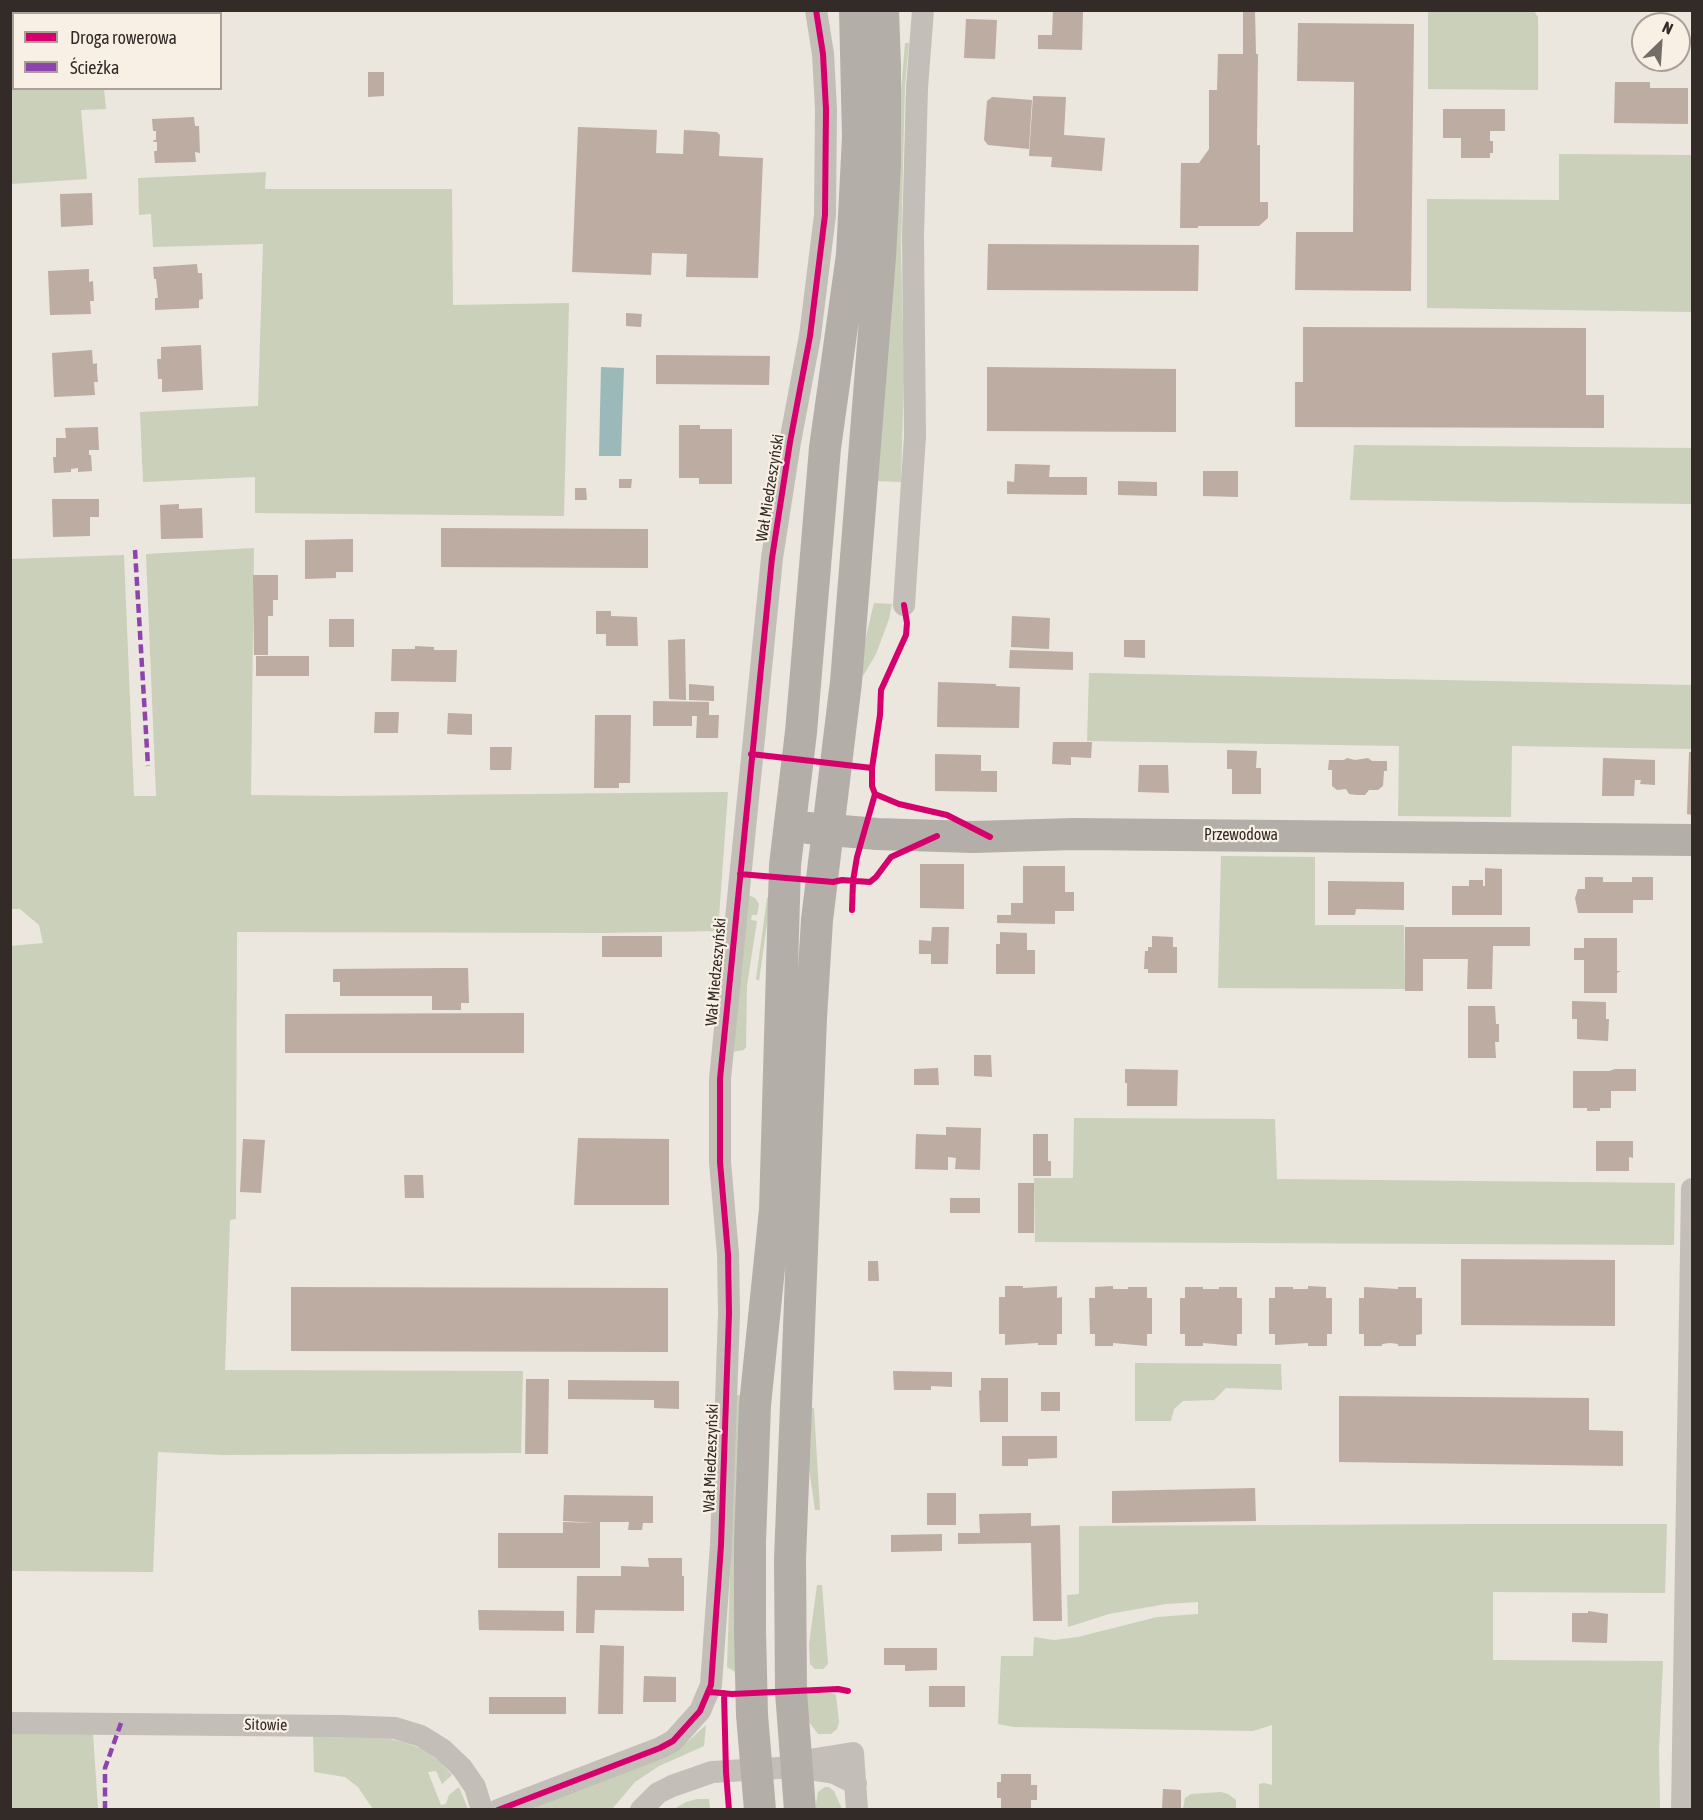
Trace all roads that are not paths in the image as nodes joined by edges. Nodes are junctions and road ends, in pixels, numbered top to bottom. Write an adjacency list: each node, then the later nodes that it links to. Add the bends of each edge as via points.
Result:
1 (816, 10): 15 (street, Wał Miedzeszyński, via 826,109 825,215 810,336 772,558 720,1079 720,1162 729,1313 721,1545 711,1685 700,1711 684,1731 660,1748)
2 (855, 10): 6 (main road, via 858,137 852,255 825,448)
3 (883, 10): 7 (main road, via 882,226 846,682)
4 (923, 10): 5 (street, via 913,236 915,436)
5 (904, 605)
6 (789, 826): 7 (main road, Przewodowa); 12 (main road, via 775,1210 756,1385 753,1457 750,1631)
7 (828, 830): 8 (main road, Przewodowa, via 973,837 1074,834); 11 (main road, via 811,1018 793,1454 789,1621)
8 (1692, 840)
9 (1692, 1189): 20 (street)
10 (10, 1723): 14 (street, Sitowie, via 395,1728 421,1736 442,1749 475,1787)
11 (796, 1767): 12 (street); 13 (street, via 834,1773); 13 (street, via 815,1759 853,1753); 18 (main road)
12 (756, 1771): 16 (street, via 712,1772 658,1793); 17 (main road)
13 (856, 1784): 19 (street)
14 (482, 1809)
15 (498, 1809)
16 (641, 1809)
17 (760, 1809)
18 (800, 1809)
19 (857, 1809)
20 (1682, 1809)

